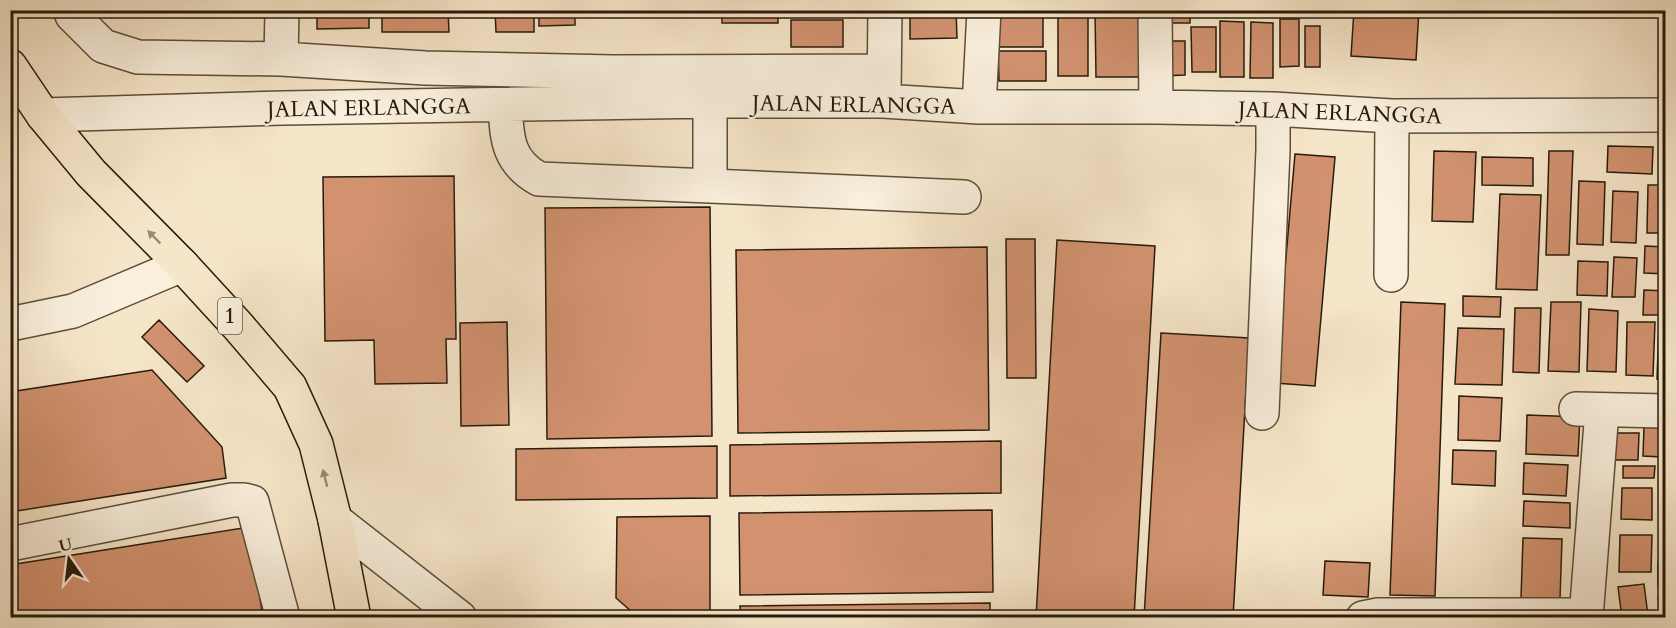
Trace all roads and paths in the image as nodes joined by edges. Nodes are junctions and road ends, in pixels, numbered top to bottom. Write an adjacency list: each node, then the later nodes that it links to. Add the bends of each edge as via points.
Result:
1 (70, 10): 6 (street, via 103,45 138,57)
2 (282, 10): 6 (street)
3 (885, 10): 8 (street)
4 (984, 10): 11 (street)
5 (1155, 10): 12 (street)
6 (281, 59): 8 (street)
7 (10, 66): 14 (highway, 1)
8 (884, 86): 9 (street, JALAN ERLANGGA); 11 (street, JALAN ERLANGGA)
9 (710, 101): 10 (street, JALAN ERLANGGA); 17 (street)
10 (505, 105): 14 (street, JALAN ERLANGGA); 17 (street, via 507,139 517,160 539,179)
11 (980, 107): 12 (street, JALAN ERLANGGA)
12 (1156, 107): 13 (street, JALAN ERLANGGA)
13 (1273, 109): 16 (street, JALAN ERLANGGA); 23 (street)
14 (43, 115): 19 (highway, 1, one-way to 14, via 91,173)
15 (1665, 115): 16 (street, JALAN ERLANGGA)
16 (1392, 116): 20 (street)
17 (710, 186): 18 (street)
18 (964, 197)
19 (182, 265): 21 (street, via 73,311); 24 (highway, 1, one-way to 19, via 316,444 290,387)
20 (1391, 275)
21 (10, 324)
22 (1665, 411): 28 (street, via 1589,410)
23 (1262, 413)
24 (335, 520): 30 (highway, 1); 31 (street)
25 (10, 544): 29 (street, via 232,500 252,502)
26 (1370, 616): 27 (street)
27 (1477, 616): 28 (street)
28 (1586, 616)
29 (283, 618)
30 (354, 618)
31 (460, 618)

